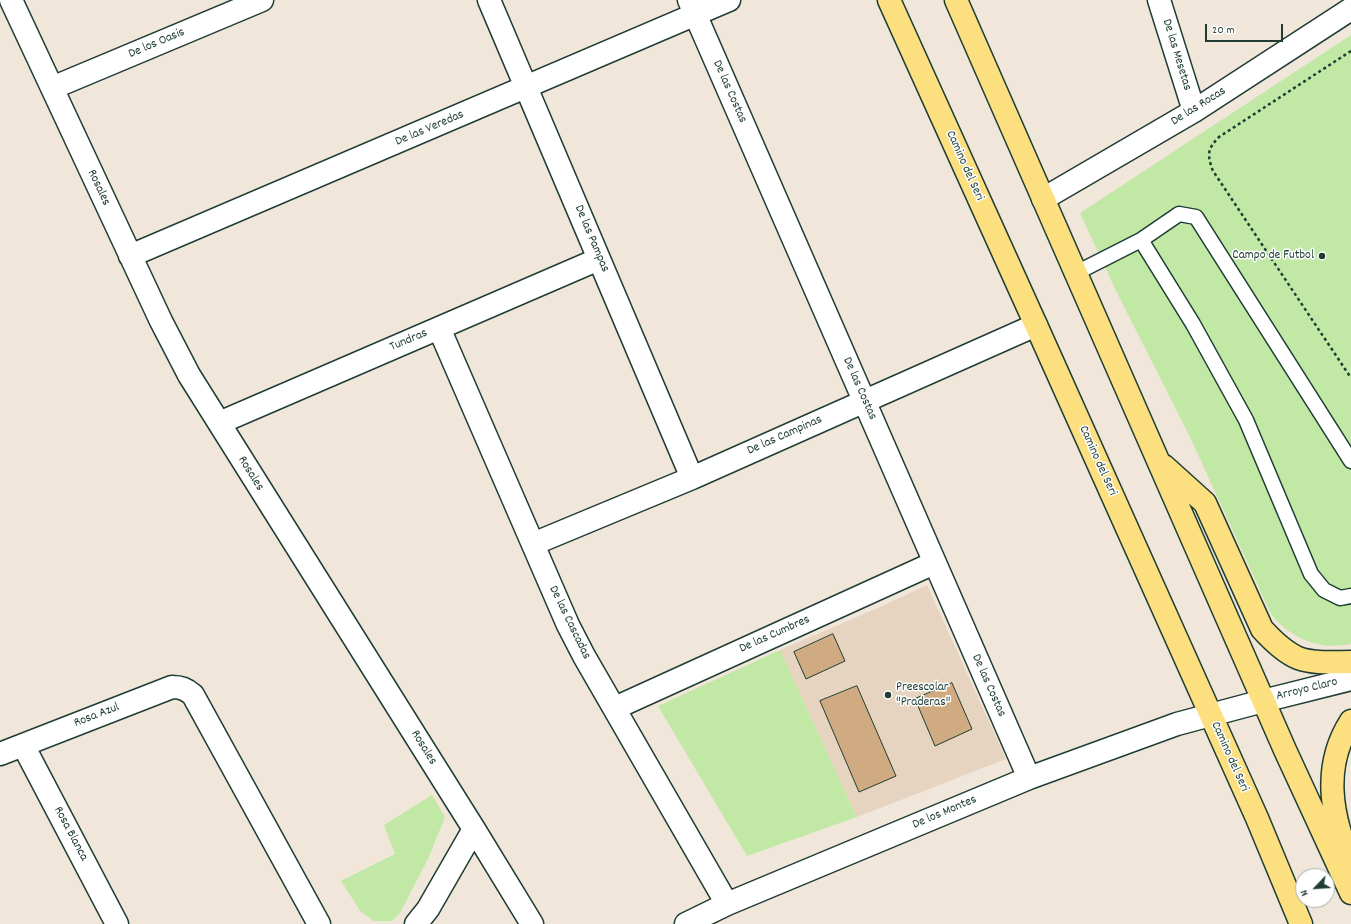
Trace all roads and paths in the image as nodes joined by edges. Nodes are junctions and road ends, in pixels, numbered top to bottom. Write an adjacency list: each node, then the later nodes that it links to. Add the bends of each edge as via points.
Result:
1 (11, 0): 12 (street, Rosales)
2 (262, 0): 9 (street, De los Oasis)
3 (489, 0): 13 (street, De las Pampas)
4 (729, 0): 8 (street, De las Veredas)
5 (889, 0): 20 (main road, Camino del Seri)
6 (956, 0): 15 (main road)
7 (1159, 0): 14 (street, De las Mesetas)
8 (692, 7): 13 (street, De las Veredas); 23 (street, De las Costas)
9 (221, 8): 12 (street, De los Oasis)
10 (1351, 9): 14 (street, De las Rocas)
11 (1351, 51): 22 (path, via 1219,137 1210,146 1208,160)
12 (52, 88): 17 (street, Rosales)
13 (526, 88): 17 (street, De las Veredas); 18 (street, De las Pampas)
14 (1194, 111): 15 (street, De las Rocas)
15 (1043, 199): 19 (main road)
16 (1141, 240): 19 (lane); 26 (lane, via 1179,214 1196,218); 30 (lane, via 1193,324 1246,420 1311,574 1324,590 1340,598)
17 (130, 256): 24 (street, Rosales, via 189,375)
18 (599, 259): 21 (street, Tundras); 27 (street, De las Pampas)
19 (1076, 273): 25 (main road)
20 (1036, 325): 23 (street, De las Campinas); 35 (main road, Camino del Seri)
21 (439, 328): 24 (street, Tundras); 28 (street, De las Cascadas)
22 (1351, 378)
23 (864, 401): 27 (street, De las Campinas); 29 (street, De las Costas)
24 (219, 423): 40 (street, Rosales)
25 (1159, 461): 31 (main road, via 1205,503 1262,629 1272,640 1298,658); 33 (main road)
26 (1351, 461)
27 (692, 478): 28 (street, De las Campinas)
28 (533, 544): 34 (street, De las Cascadas, via 553,594 584,656)
29 (934, 563): 34 (street, De las Cumbres); 39 (street, De las Costas)
30 (1351, 596)
31 (1351, 662)
32 (1351, 679): 33 (street, Arroyo Claro)
33 (1263, 701): 35 (street, Arroyo Claro); 42 (main road)
34 (615, 708): 43 (street, De las Cascadas)
35 (1210, 715): 39 (street, De los Montes, via 1177,724); 49 (main road, Camino del Seri)
36 (1351, 721): 41 (main road, via 1337,751 1332,794 1337,823)
37 (23, 745): 38 (street, Rosa Azul); 45 (street, Rosa Blanca); 46 (street, Rosa Azul, via 172,687 187,689 193,695)
38 (0, 754)
39 (1029, 778): 43 (street, De los Montes)
40 (474, 829): 44 (street); 47 (street, Rosales)
41 (1351, 864)
42 (1351, 894)
43 (727, 904): 48 (street, De los Montes)
44 (422, 917)
45 (117, 924)
46 (319, 924)
47 (532, 924)
48 (686, 924)
49 (1301, 924)

